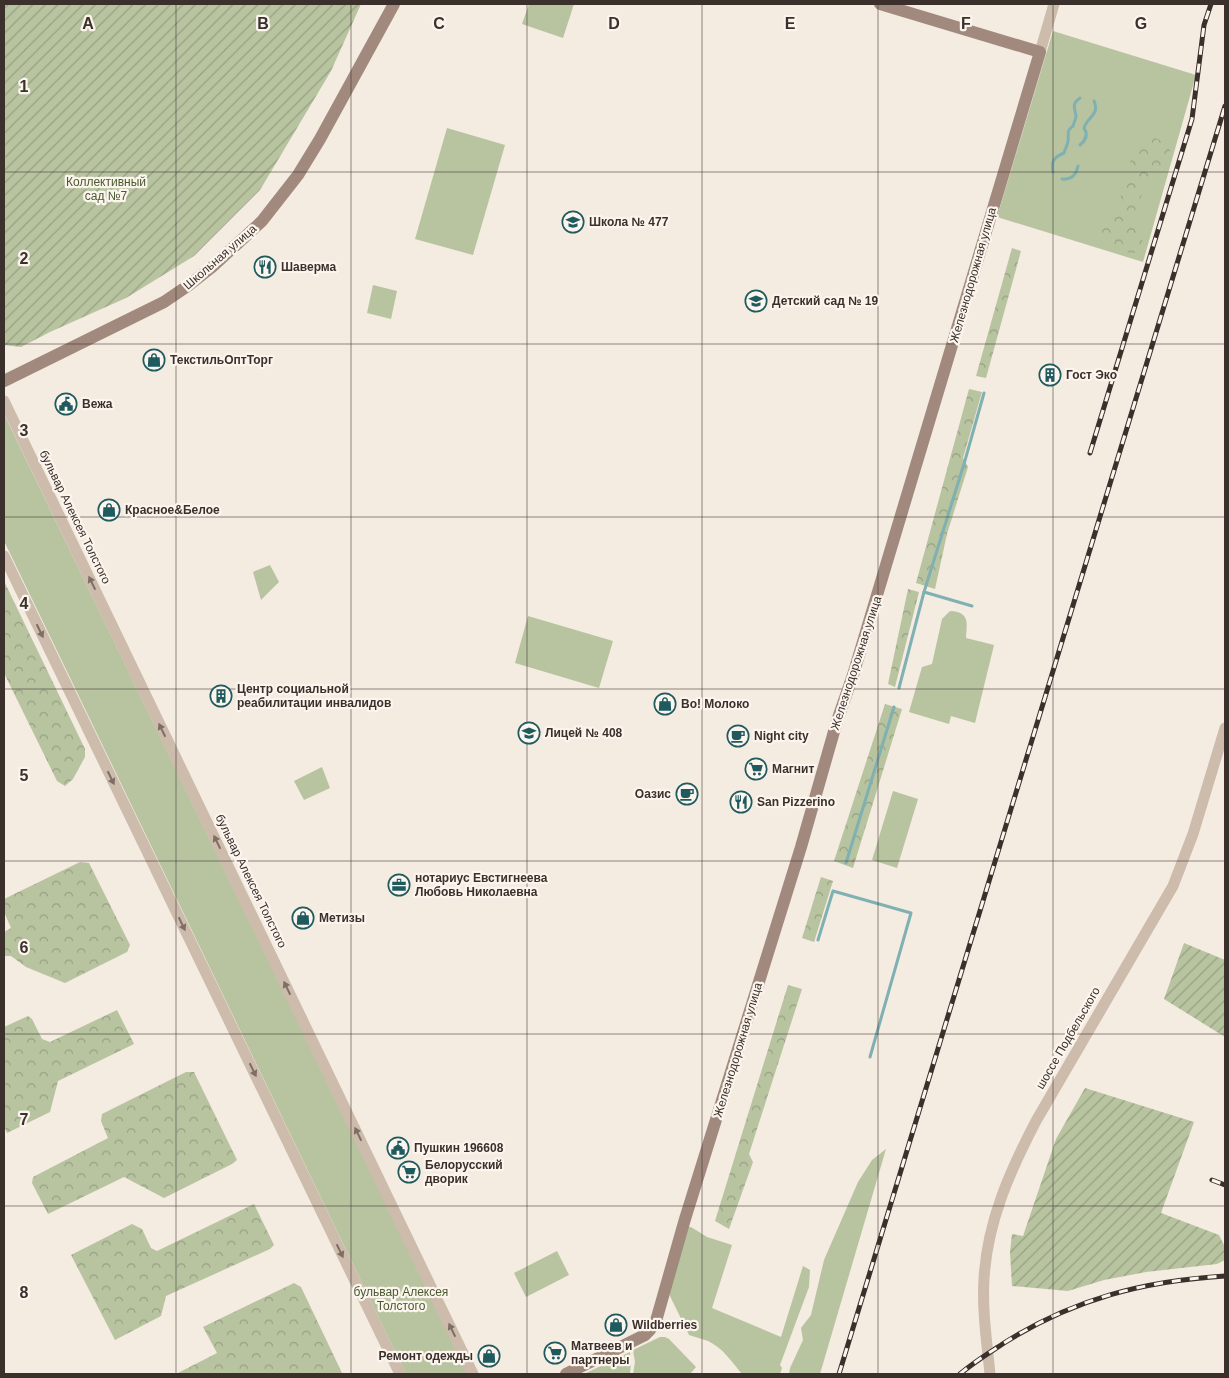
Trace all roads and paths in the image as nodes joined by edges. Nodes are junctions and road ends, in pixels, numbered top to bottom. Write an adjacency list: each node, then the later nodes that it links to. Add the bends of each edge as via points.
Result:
1 (394, 4): 5 (street, Школьная улица, via 298,175 262,221 232,250 164,302)
2 (880, 4): 4 (street)
3 (1054, 4): 4 (street, Железнодорожная улица)
4 (1040, 52): 11 (street, Железнодорожная улица, via 656,1321 644,1335)
5 (4, 381)
6 (4, 400): 10 (street, бульвар Алексея Толстого, one-way to 6)
7 (4, 556): 9 (street, one-way to 9)
8 (1225, 728): 12 (street, шоссе Подбельского, via 1193,834 1173,886 1036,1121 1002,1193 986,1251 984,1280)
9 (400, 1374)
10 (474, 1374)
11 (566, 1374)
12 (990, 1374)

